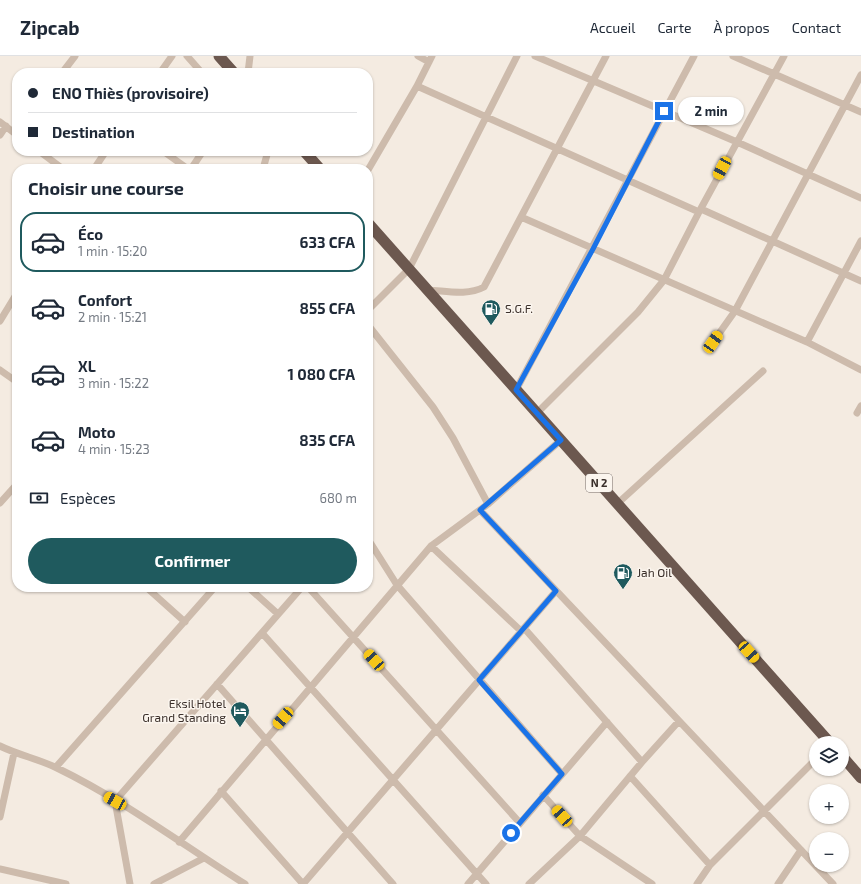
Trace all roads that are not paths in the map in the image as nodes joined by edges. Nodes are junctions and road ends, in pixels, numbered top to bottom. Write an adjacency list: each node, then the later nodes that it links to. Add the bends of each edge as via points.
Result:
1 (75, 56): 14 (street)
2 (172, 56): 15 (street)
3 (187, 56): 16 (street)
4 (219, 56): 17 (highway)
5 (250, 56): 18 (street)
6 (418, 56): 13 (street)
7 (517, 56): 26 (street)
8 (536, 56): 21 (street)
9 (606, 56): 21 (street)
10 (694, 56): 24 (street)
11 (733, 56): 19 (street)
12 (784, 56): 19 (street)
13 (431, 59): 22 (street)
14 (66, 68)
15 (164, 68)
16 (198, 68)
17 (230, 68)
18 (249, 68)
19 (774, 74): 23 (street); 30 (street)
20 (861, 75): 23 (street)
21 (593, 80): 24 (street); 31 (street)
22 (417, 86): 26 (street); 40 (street)
23 (845, 105): 25 (street); 41 (street)
24 (664, 111): 30 (street); 42 (street)
25 (861, 112)
26 (486, 117): 31 (street); 50 (street)
27 (3, 124): 28 (street); 29 (street)
28 (12, 130)
29 (0, 135)
30 (737, 142): 41 (street); 44 (street)
31 (557, 148): 42 (street); 45 (street)
32 (46, 156): 36 (street)
33 (170, 156): 37 (street)
34 (199, 156): 38 (street)
35 (308, 156): 39 (highway)
36 (56, 164)
37 (182, 164)
38 (193, 164)
39 (316, 164)
40 (372, 164)
41 (808, 174): 43 (street); 47 (street)
42 (628, 180): 44 (street); 49 (street)
43 (861, 198)
44 (700, 210): 47 (street); 52 (street)
45 (521, 217): 49 (street); 54 (street, via 484,287 471,292)
46 (373, 229): 50 (highway, N 2)
47 (772, 241): 51 (street); 57 (street)
48 (861, 241): 51 (street)
49 (593, 249): 52 (street); 66 (street)
50 (409, 269): 54 (highway, N 2); 56 (street)
51 (844, 273): 53 (street); 61 (street)
52 (664, 280): 57 (street); 68 (street, via 638,312)
53 (861, 281)
54 (428, 290): 66 (highway, N 2)
55 (12, 301): 58 (street)
56 (373, 305)
57 (735, 311): 60 (street); 61 (street)
58 (0, 321)
59 (373, 331): 73 (street, via 433,407 453,438)
60 (713, 342)
61 (807, 342): 63 (street)
62 (0, 370): 65 (street)
63 (861, 370)
64 (763, 371): 74 (street)
65 (12, 378)
66 (516, 390): 68 (highway, N 2)
67 (861, 406): 69 (street)
68 (537, 413): 70 (highway, N 2)
69 (857, 413)
70 (561, 440): 73 (street); 74 (highway, N 2)
71 (12, 489): 72 (street)
72 (1, 501)
73 (488, 504): 75 (street)
74 (618, 504): 96 (highway, N 2)
75 (480, 510): 76 (street); 79 (street)
76 (431, 546): 78 (street); 87 (street)
77 (373, 547): 78 (street)
78 (397, 585): 89 (street); 90 (street)
79 (556, 591): 87 (street); 93 (street)
80 (152, 592): 86 (street)
81 (211, 592): 86 (street)
82 (254, 592): 85 (street)
83 (298, 592): 85 (street)
84 (312, 592): 89 (street)
85 (278, 614): 88 (street)
86 (185, 622): 103 (street)
87 (523, 630): 90 (street); 94 (street)
88 (262, 633): 91 (street); 92 (street)
89 (353, 637): 92 (street); 95 (street)
90 (479, 680): 95 (street); 104 (street)
91 (217, 684): 97 (street); 111 (street)
92 (310, 687): 97 (street); 107 (street)
93 (679, 721): 100 (street); 112 (street)
94 (607, 722): 100 (street); 104 (street)
95 (436, 730): 107 (street); 114 (street)
96 (824, 736)
97 (265, 739): 108 (street); 115 (street)
98 (0, 746): 99 (street)
99 (14, 753): 103 (street); 110 (street)
100 (642, 762): 105 (street)
101 (849, 764): 106 (highway)
102 (809, 766): 112 (street)
103 (56, 767): 111 (street)
104 (562, 774): 109 (street)
105 (630, 776): 116 (street); 120 (street)
106 (861, 778)
107 (393, 780): 115 (street); 122 (street)
108 (221, 791): 117 (street); 128 (street)
109 (543, 796): 114 (street); 116 (street)
110 (2, 798): 113 (street)
111 (115, 801): 117 (street); 125 (street)
112 (763, 810): 118 (street); 120 (street)
113 (0, 817)
114 (520, 823): 122 (street)
115 (348, 832): 128 (street); 129 (street)
116 (580, 836): 132 (street); 133 (street)
117 (179, 842): 119 (street)
118 (801, 850): 135 (street); 136 (street)
119 (204, 858): 126 (street); 127 (street)
120 (710, 866): 134 (street)
121 (0, 869): 123 (street)
122 (477, 874): 130 (street); 131 (street)
123 (56, 883): 124 (street)
124 (66, 884)
125 (130, 884)
126 (154, 884)
127 (245, 884)
128 (303, 884)
129 (393, 884)
130 (468, 884)
131 (486, 884)
132 (529, 884)
133 (652, 884)
134 (698, 884)
135 (778, 884)
136 (833, 884)

